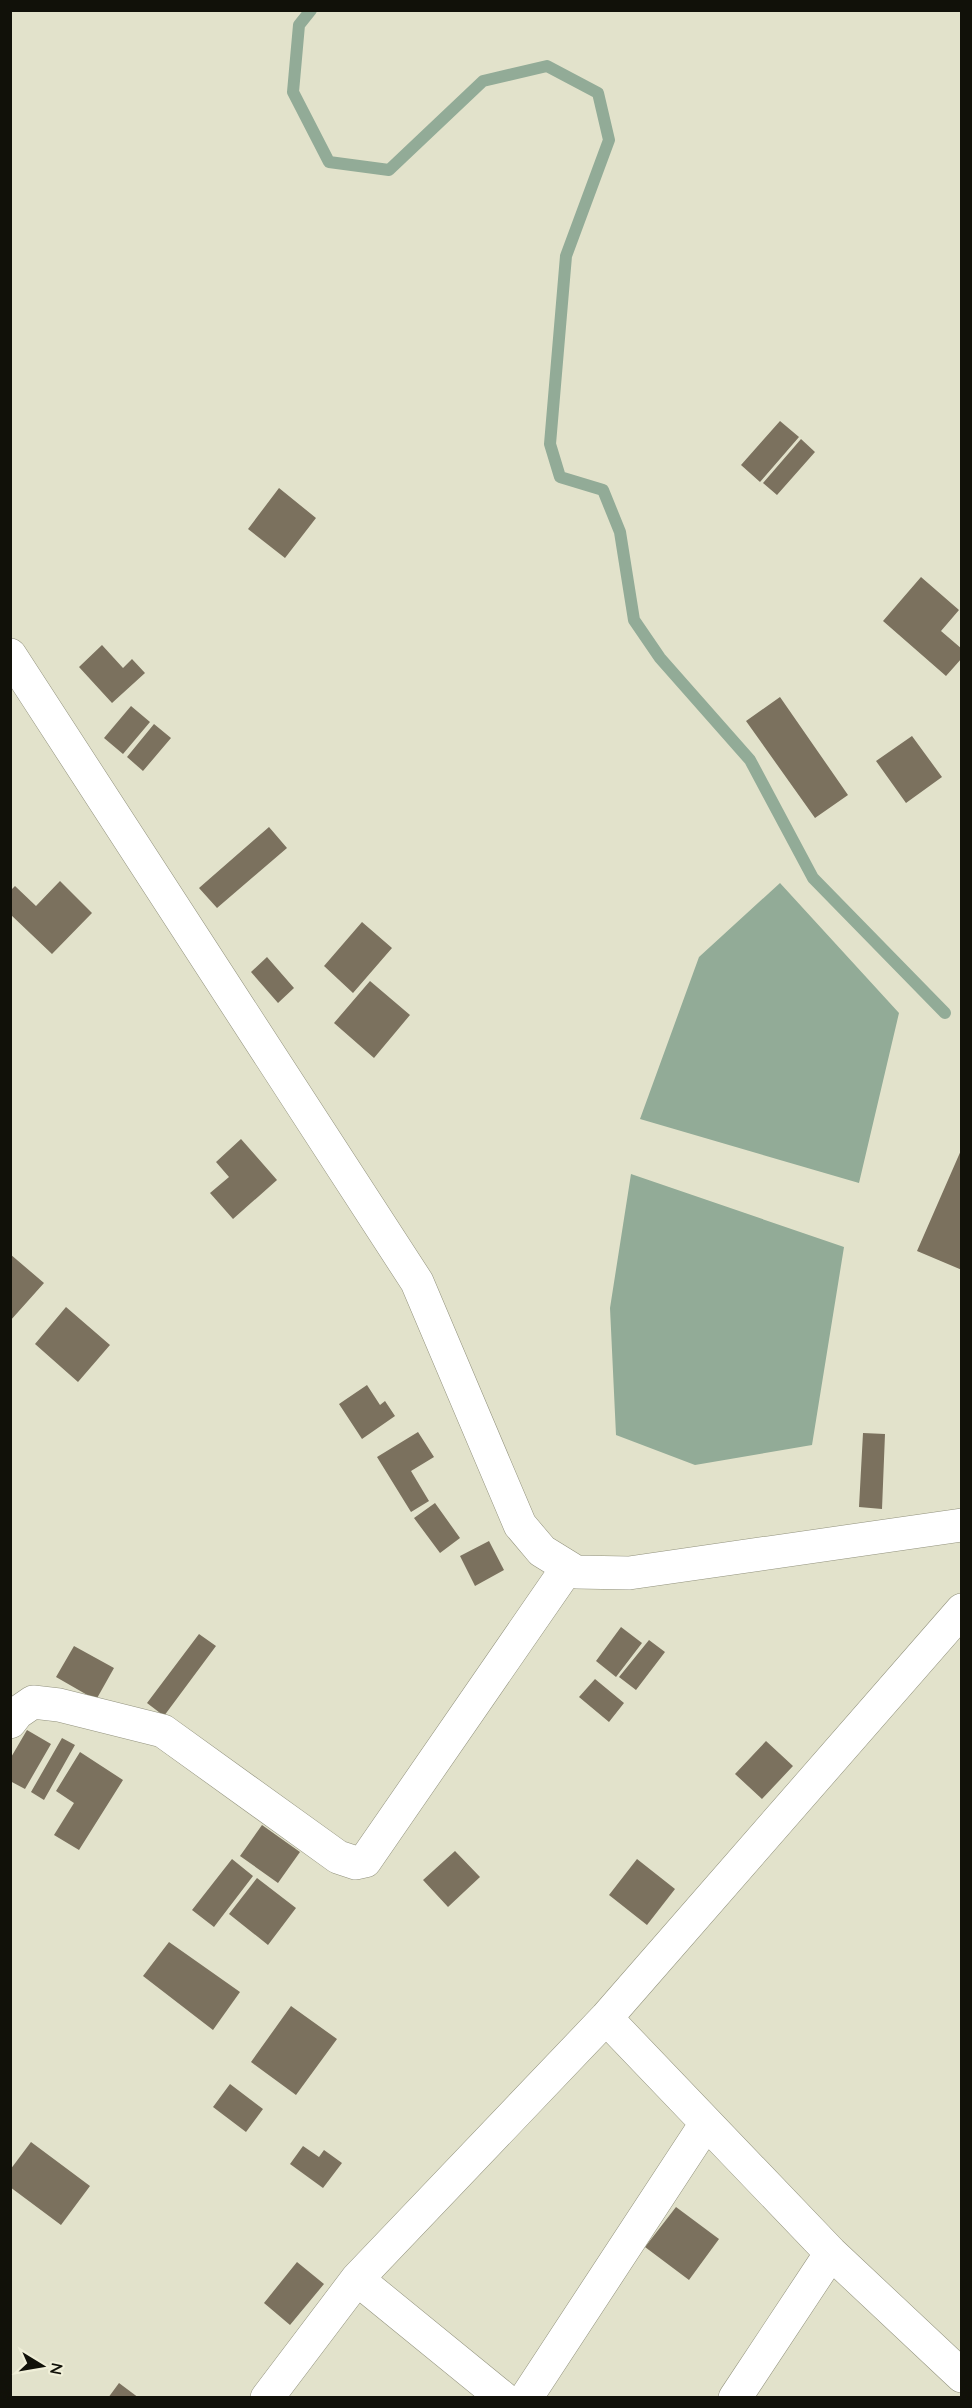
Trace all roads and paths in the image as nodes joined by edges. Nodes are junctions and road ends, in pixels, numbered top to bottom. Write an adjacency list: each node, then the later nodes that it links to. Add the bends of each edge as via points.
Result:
1 (10, 655): 3 (street, via 417,1282 520,1525 542,1551)
2 (962, 1525): 3 (street, via 630,1573 576,1572)
3 (568, 1567): 5 (street, via 365,1861 356,1863 338,1857 163,1731 33,1702)
4 (962, 1610): 6 (street)
5 (10, 1722)
6 (606, 2018): 7 (street); 9 (street)
7 (705, 2125): 8 (street); 13 (street)
8 (831, 2253): 10 (street); 14 (street)
9 (357, 2279): 11 (street); 12 (street)
10 (962, 2376)
11 (267, 2397)
12 (503, 2397)
13 (525, 2397)
14 (735, 2397)

